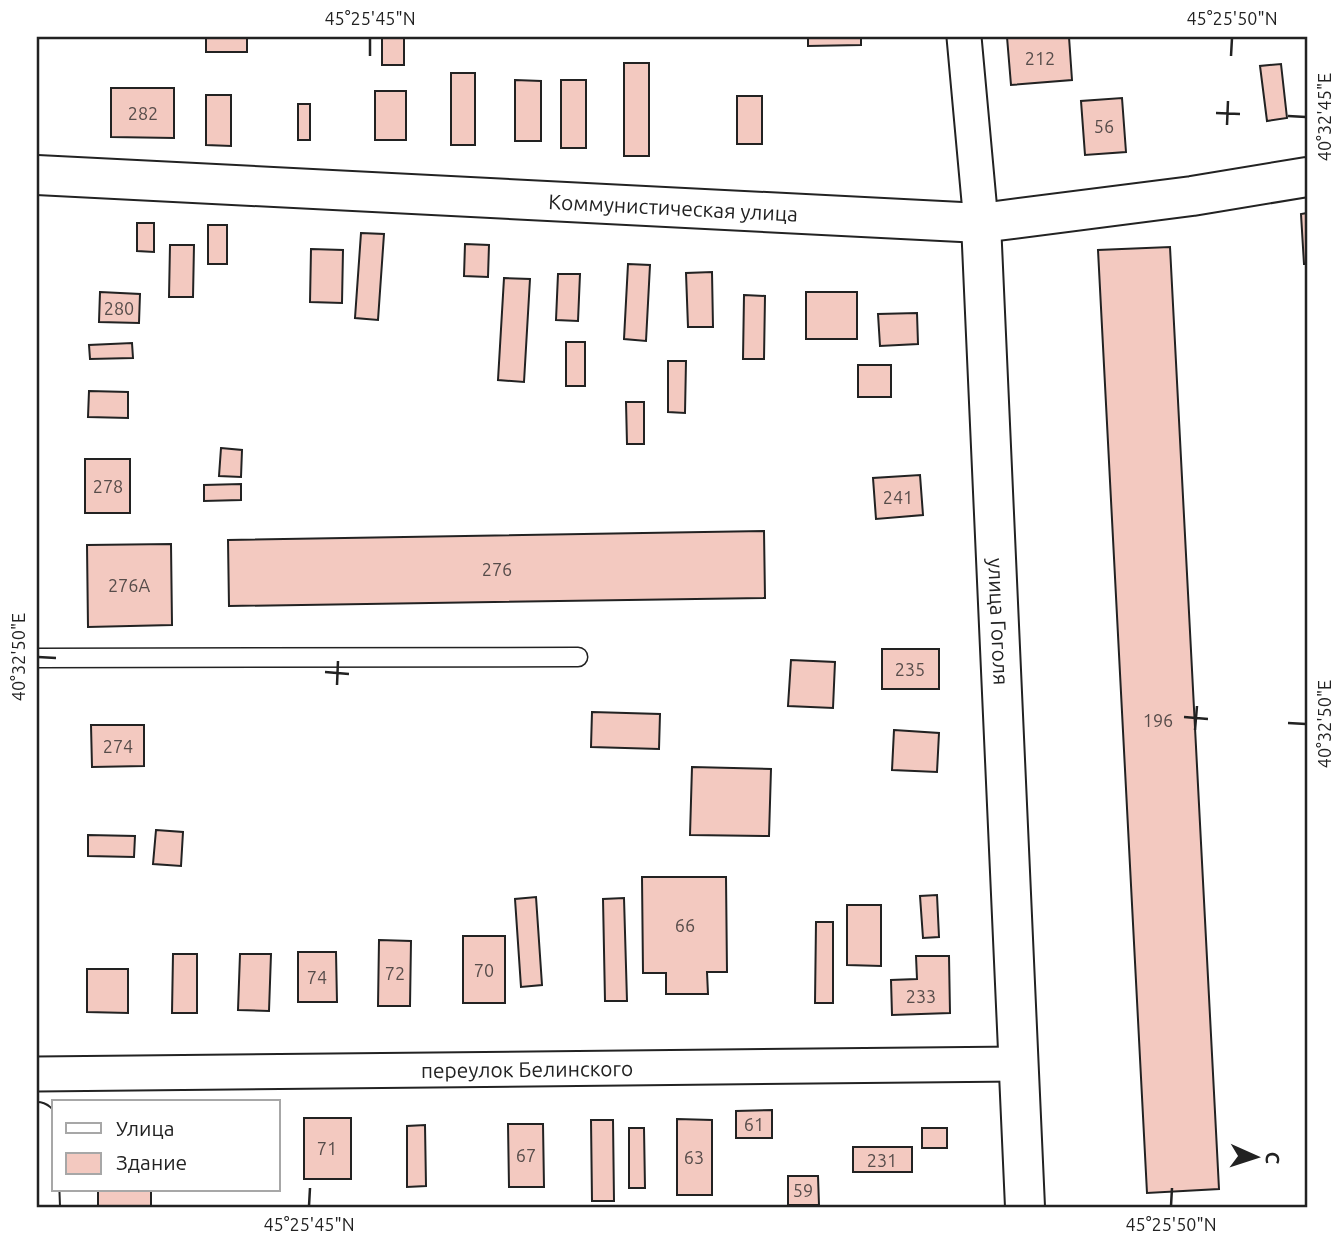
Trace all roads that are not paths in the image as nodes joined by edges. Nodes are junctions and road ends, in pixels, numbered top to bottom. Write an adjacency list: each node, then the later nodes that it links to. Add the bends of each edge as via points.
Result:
1 (964, 37): 4 (street, улица Гоголя)
2 (37, 176): 4 (street, Коммунистическая улица)
3 (1307, 177): 4 (street, Коммунистическая улица)
4 (981, 223): 7 (street, улица Гоголя)
5 (578, 657): 6 (lane)
6 (37, 659)
7 (1019, 1064): 8 (street, переулок Белинского); 11 (street, улица Гоголя)
8 (37, 1074)
9 (37, 1122): 10 (street)
10 (40, 1207)
11 (1025, 1207)

